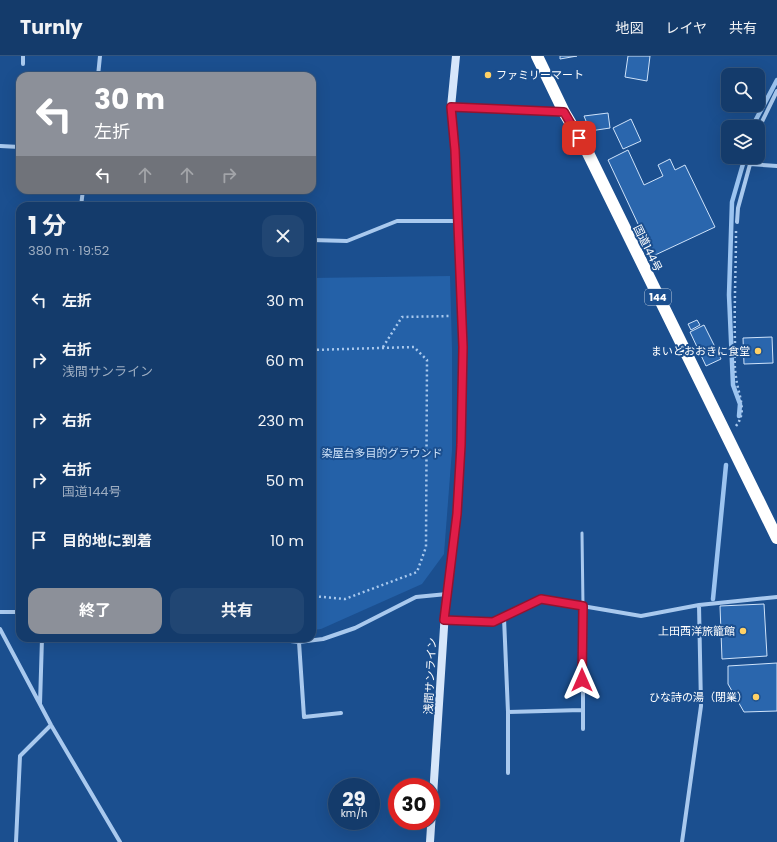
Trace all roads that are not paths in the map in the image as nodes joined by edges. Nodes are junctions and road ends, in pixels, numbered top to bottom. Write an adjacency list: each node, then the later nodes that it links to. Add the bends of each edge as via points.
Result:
1 (23, 56): 5 (street)
2 (100, 56): 6 (street)
3 (456, 56): 8 (street, 浅間サンライン)
4 (537, 56): 9 (highway, 国道144号 / 144)
5 (23, 64)
6 (98, 72)
7 (777, 92): 10 (street)
8 (451, 107): 9 (street); 15 (street, 浅間サンライン)
9 (564, 112): 19 (highway, 国道144号 / 144, via 587,151)
10 (763, 120)
11 (0, 146): 12 (street)
12 (16, 147)
13 (750, 164): 14 (street); 16 (street)
14 (777, 166)
15 (458, 222): 17 (street, via 397,221 347,241); 20 (street, 浅間サンライン, via 462,316 461,445 457,514)
16 (736, 222)
17 (316, 240)
18 (582, 533): 23 (lane)
19 (777, 538)
20 (447, 594): 27 (street, 浅間サンライン); 29 (street, via 416,597 355,628)
21 (777, 597): 22 (street)
22 (699, 605): 23 (street, via 641,616); 42 (street, via 700,706)
23 (583, 606): 26 (street, via 541,599); 33 (street)
24 (0, 612): 25 (street)
25 (16, 612)
26 (504, 618): 27 (street, via 493,622); 34 (street)
27 (444, 620): 41 (street, 浅間サンライン)
28 (0, 629): 32 (street)
29 (316, 640)
30 (42, 642): 32 (street)
31 (299, 642): 35 (street, via 304,717)
32 (40, 705): 36 (street)
33 (582, 710): 34 (street); 37 (street)
34 (508, 712): 38 (street)
35 (341, 713)
36 (51, 725): 39 (street, via 20,756); 40 (street)
37 (583, 729)
38 (508, 773)
39 (16, 842)
40 (120, 842)
41 (430, 842)
42 (682, 842)

